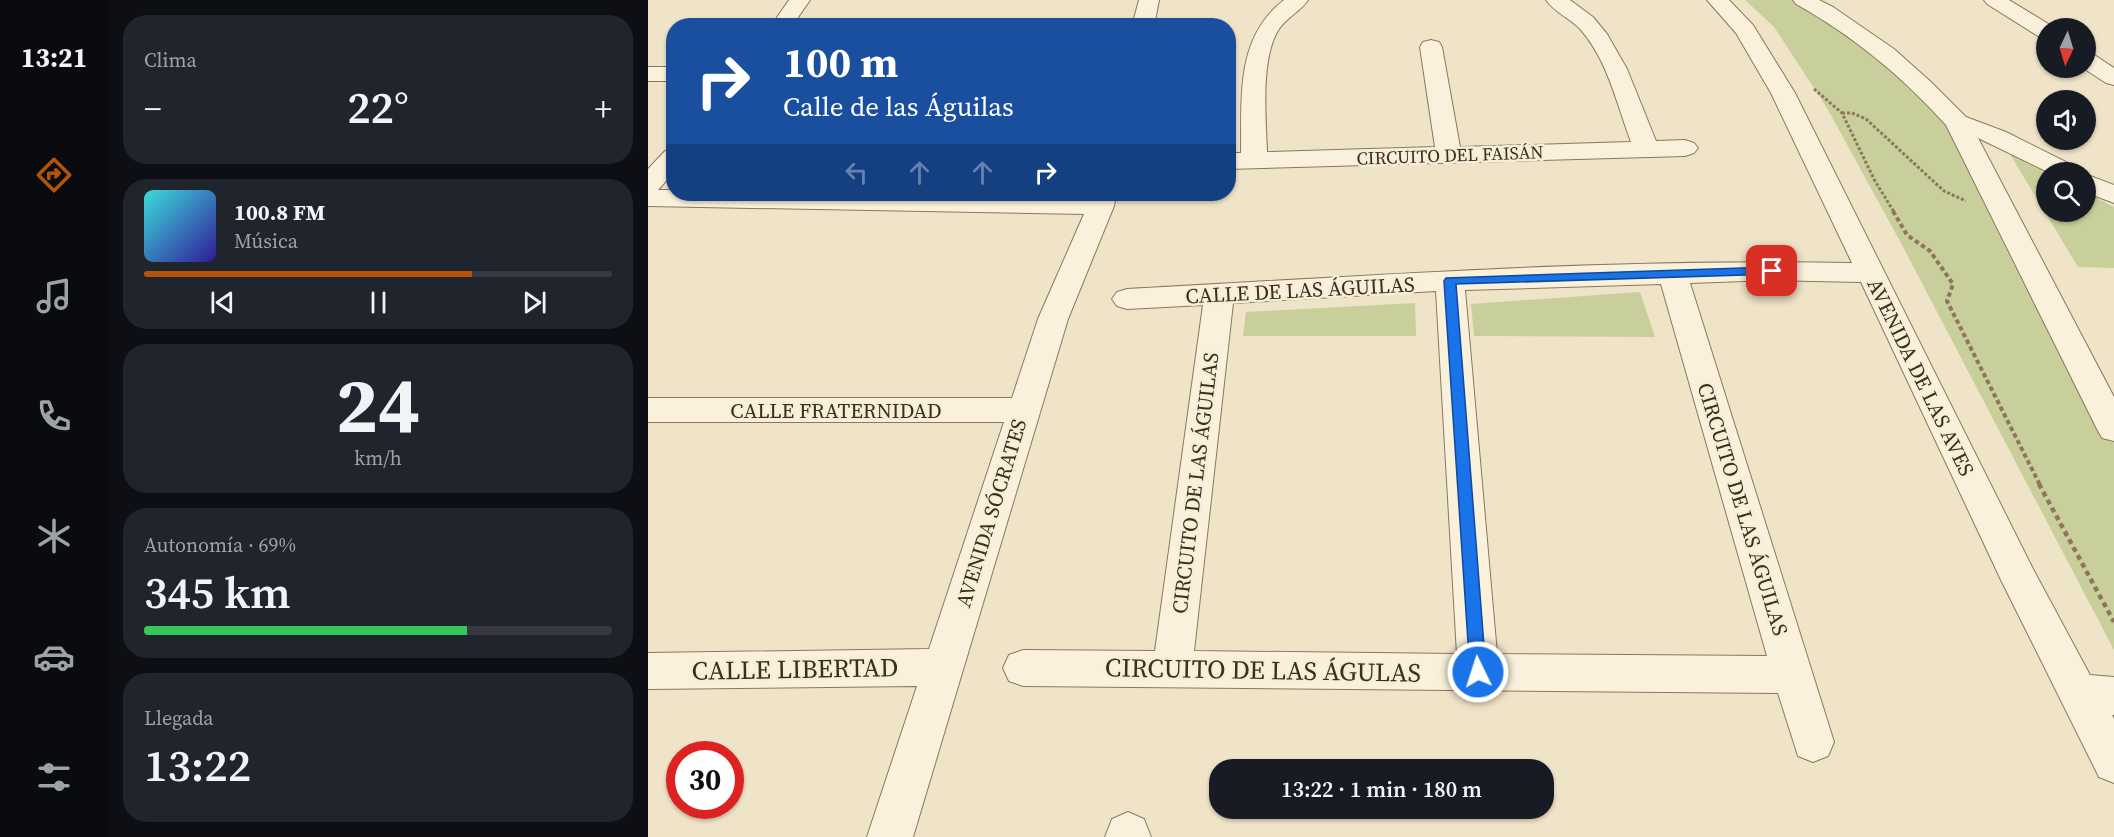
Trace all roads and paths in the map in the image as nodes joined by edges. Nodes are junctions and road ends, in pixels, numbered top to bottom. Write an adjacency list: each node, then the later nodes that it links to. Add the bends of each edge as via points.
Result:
1 (800, 0): 8 (street)
2 (1149, 0): 9 (street)
3 (1298, 0): 23 (street, via 1272,23 1260,48)
4 (1556, 0): 20 (street, via 1590,27 1603,48)
5 (1717, 0): 33 (street, AVENIDA DE LAS AVES, via 1745,30 1783,93)
6 (1994, 0): 10 (street)
7 (1810, 1): 18 (street, via 1891,57)
8 (787, 18)
9 (1145, 18)
10 (2036, 25)
11 (1431, 47): 21 (street)
12 (2096, 66): 15 (street)
13 (648, 74): 14 (street)
14 (666, 74)
15 (2114, 78)
16 (1811, 83): 17 (path)
17 (1842, 113): 32 (path, via 1866,119 1944,191); 41 (path, via 1907,235 1930,251 1953,284 1947,301 1967,344)
18 (1957, 122): 24 (street); 40 (street)
19 (1685, 148): 20 (street, CIRCUITO DEL FAISÁN)
20 (1646, 149): 21 (street, CIRCUITO DEL FAISÁN)
21 (1449, 155): 23 (street, CIRCUITO DEL FAISÁN)
22 (1236, 161): 23 (street, CIRCUITO DEL FAISÁN)
23 (1254, 161)
24 (2047, 162)
25 (666, 165): 26 (street)
26 (648, 185)
27 (2096, 187): 28 (street)
28 (2114, 195)
29 (648, 198): 30 (street)
30 (666, 198)
31 (1102, 201): 39 (street, AVENIDA SÓCRATES, via 1053,319)
32 (1974, 204)
33 (1870, 273): 34 (street, CALLE DE LAS ÁGUILAS); 48 (street, AVENIDA DE LAS AVES, via 2020,579)
34 (1673, 275): 35 (street, CALLE DE LAS ÁGUILAS); 47 (street, CIRCUITO DE LAS ÁGUILAS)
35 (1450, 281): 36 (street, CALLE DE LAS ÁGUILAS); 46 (street)
36 (1219, 295): 37 (street, CALLE DE LAS ÁGUILAS); 44 (street, CIRCUITO DE LAS ÁGUILAS)
37 (1127, 299)
38 (648, 410): 39 (street, CALLE FRATERNIDAD)
39 (1023, 410): 42 (street, AVENIDA SÓCRATES)
40 (2114, 429)
41 (2114, 622)
42 (943, 667): 45 (street, CALLE LIBERTAD); 51 (street, AVENIDA SÓCRATES)
43 (1023, 668): 44 (street, CIRCUITO DE LAS ÁGULAS)
44 (1172, 670): 46 (street, CIRCUITO DE LAS ÁGULAS)
45 (648, 671)
46 (1478, 672): 47 (street, CIRCUITO DE LAS ÁGULAS)
47 (1792, 675): 49 (street, CIRCUITO DE LAS ÁGUILAS)
48 (2097, 695): 50 (street, AVENIDA DE LAS AVES)
49 (1813, 742)
50 (2114, 762)
51 (890, 837)

